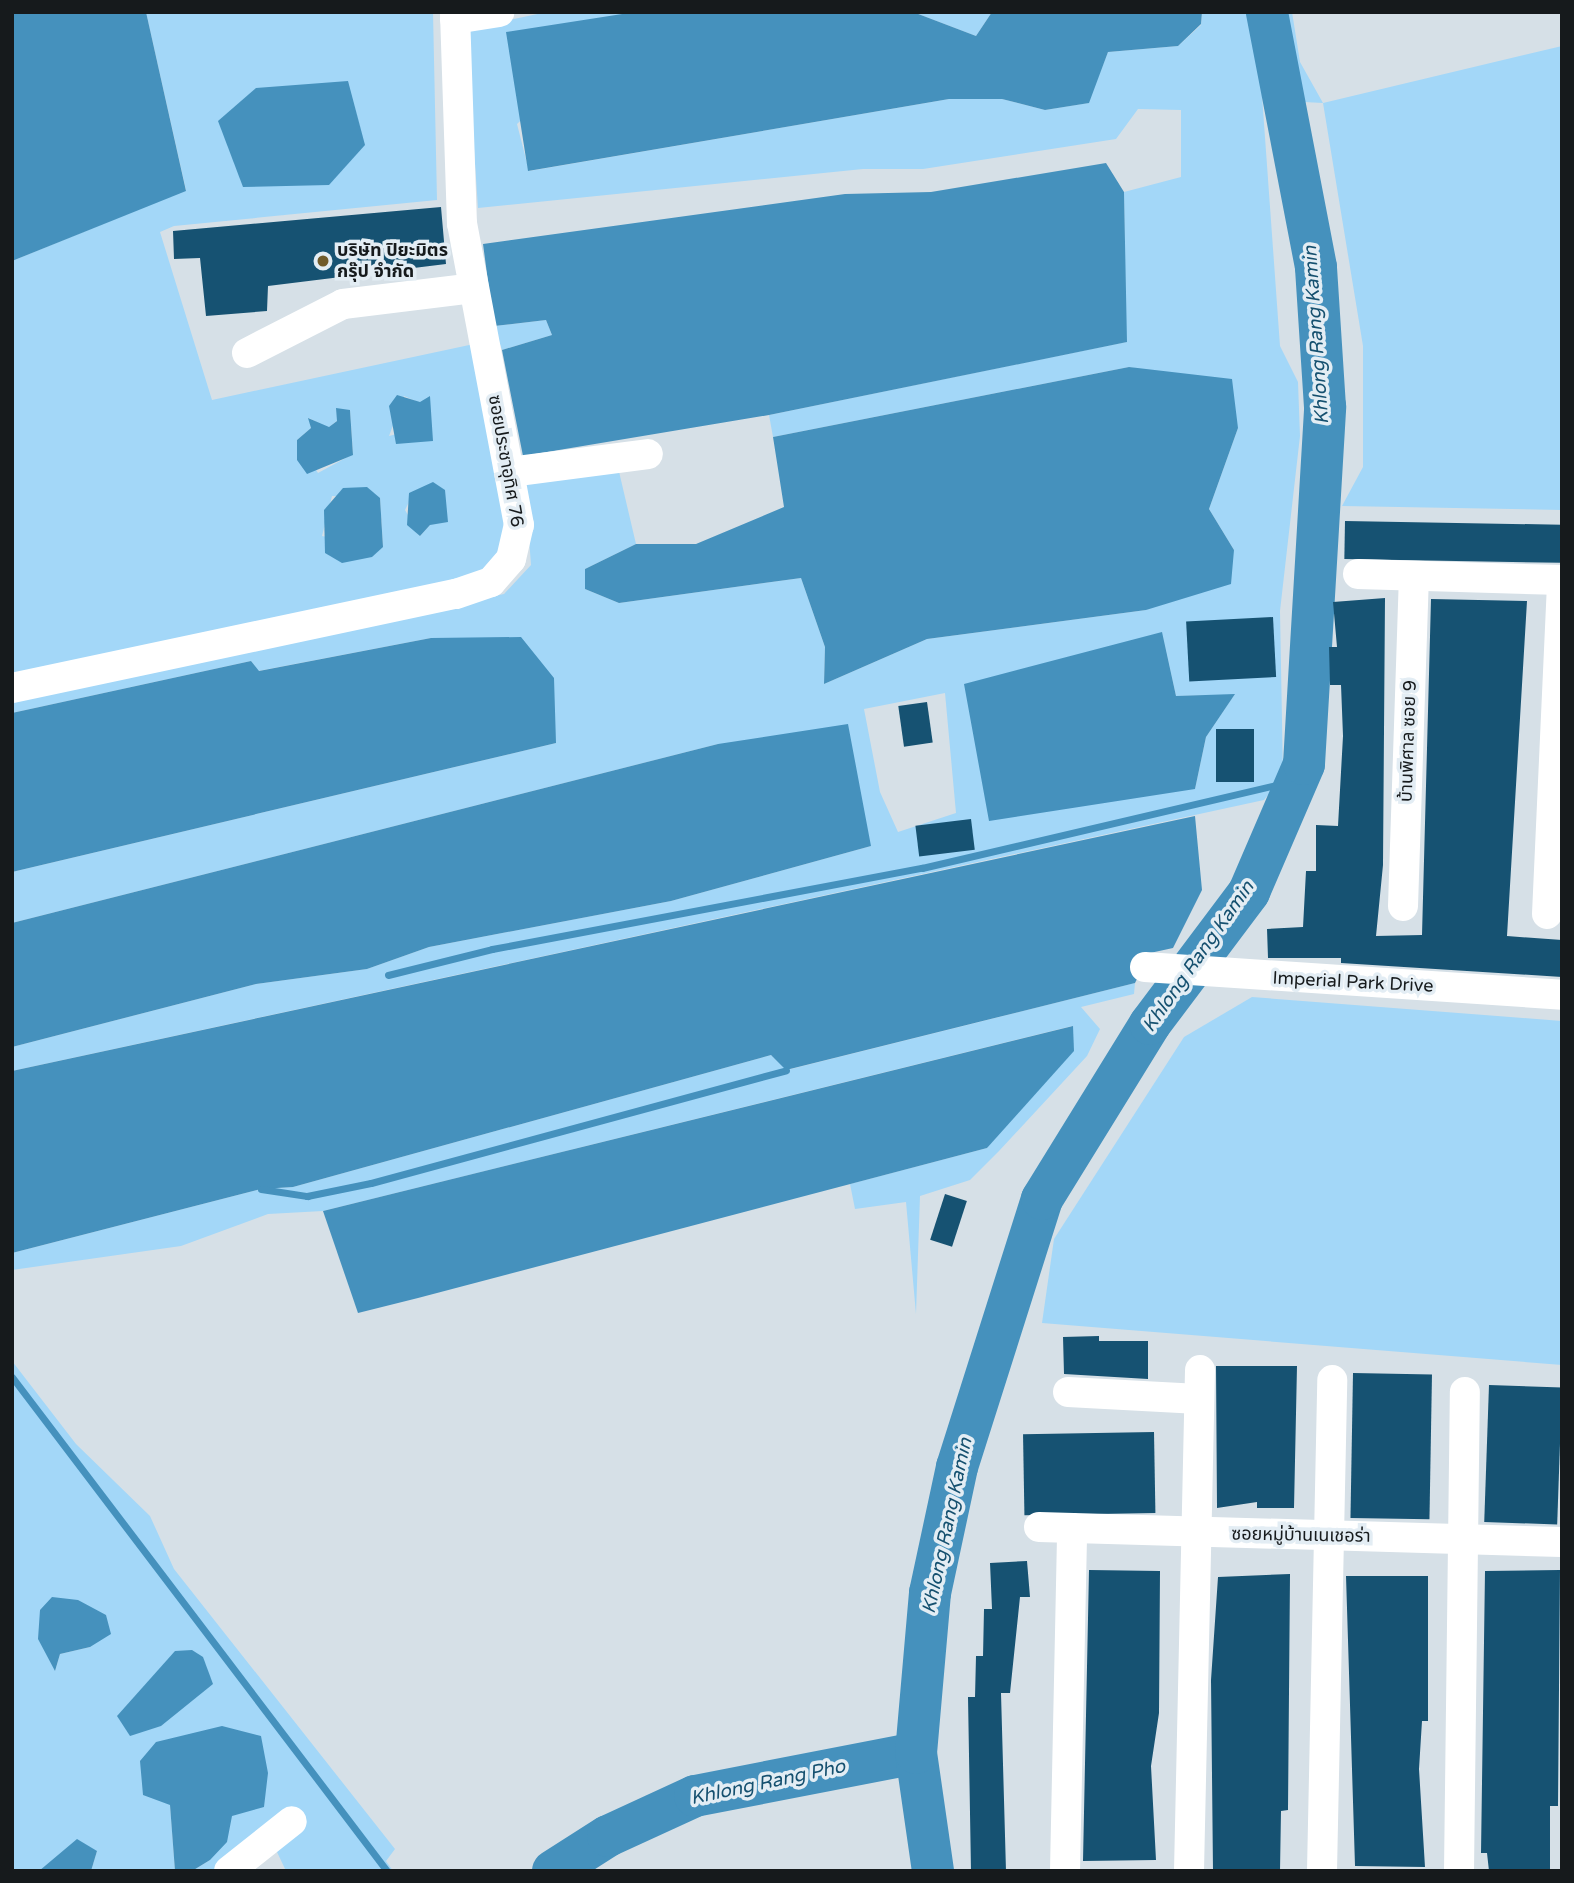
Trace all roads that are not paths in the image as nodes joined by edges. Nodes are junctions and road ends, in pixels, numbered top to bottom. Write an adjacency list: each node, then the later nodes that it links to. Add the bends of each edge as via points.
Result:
1 (499, 12): 2 (street)
2 (455, 15): 3 (street, ซอยประชาอุทิศ 76, via 461,224)
3 (473, 288): 4 (street, via 343,304); 6 (street, ซอยประชาอุทิศ 76)
4 (247, 353)
5 (648, 454): 6 (street)
6 (510, 472): 10 (street, ซอยประชาอุทิศ 76, via 519,525 515,553 499,574 473,590)
7 (1358, 574): 8 (street)
8 (1414, 576): 9 (street); 11 (street, บ้านพิศาล ซอย 9)
9 (1562, 581): 12 (street)
10 (12, 688)
11 (1402, 906)
12 (1547, 914)
13 (1145, 967): 14 (street, Imperial Park Drive, via 1271,979)
14 (1562, 995)
15 (1332, 1380): 21 (street)
16 (1068, 1392): 20 (street, via 1199,1384)
17 (1465, 1392): 22 (street)
18 (1039, 1527): 19 (street, ซอยหมู่บ้านเนเชอร่า)
19 (1072, 1528): 20 (street, ซอยหมู่บ้านเนเชอร่า); 26 (street)
20 (1196, 1533): 21 (street, ซอยหมู่บ้านเนเชอร่า); 27 (street)
21 (1328, 1534): 22 (street, ซอยหมู่บ้านเนเชอร่า); 28 (street)
22 (1462, 1540): 23 (street, ซอยหมู่บ้านเนเชอร่า); 29 (street)
23 (1562, 1542)
24 (292, 1821): 25 (street)
25 (229, 1871)
26 (1065, 1871)
27 (1189, 1871)
28 (1322, 1871)
29 (1459, 1871)

